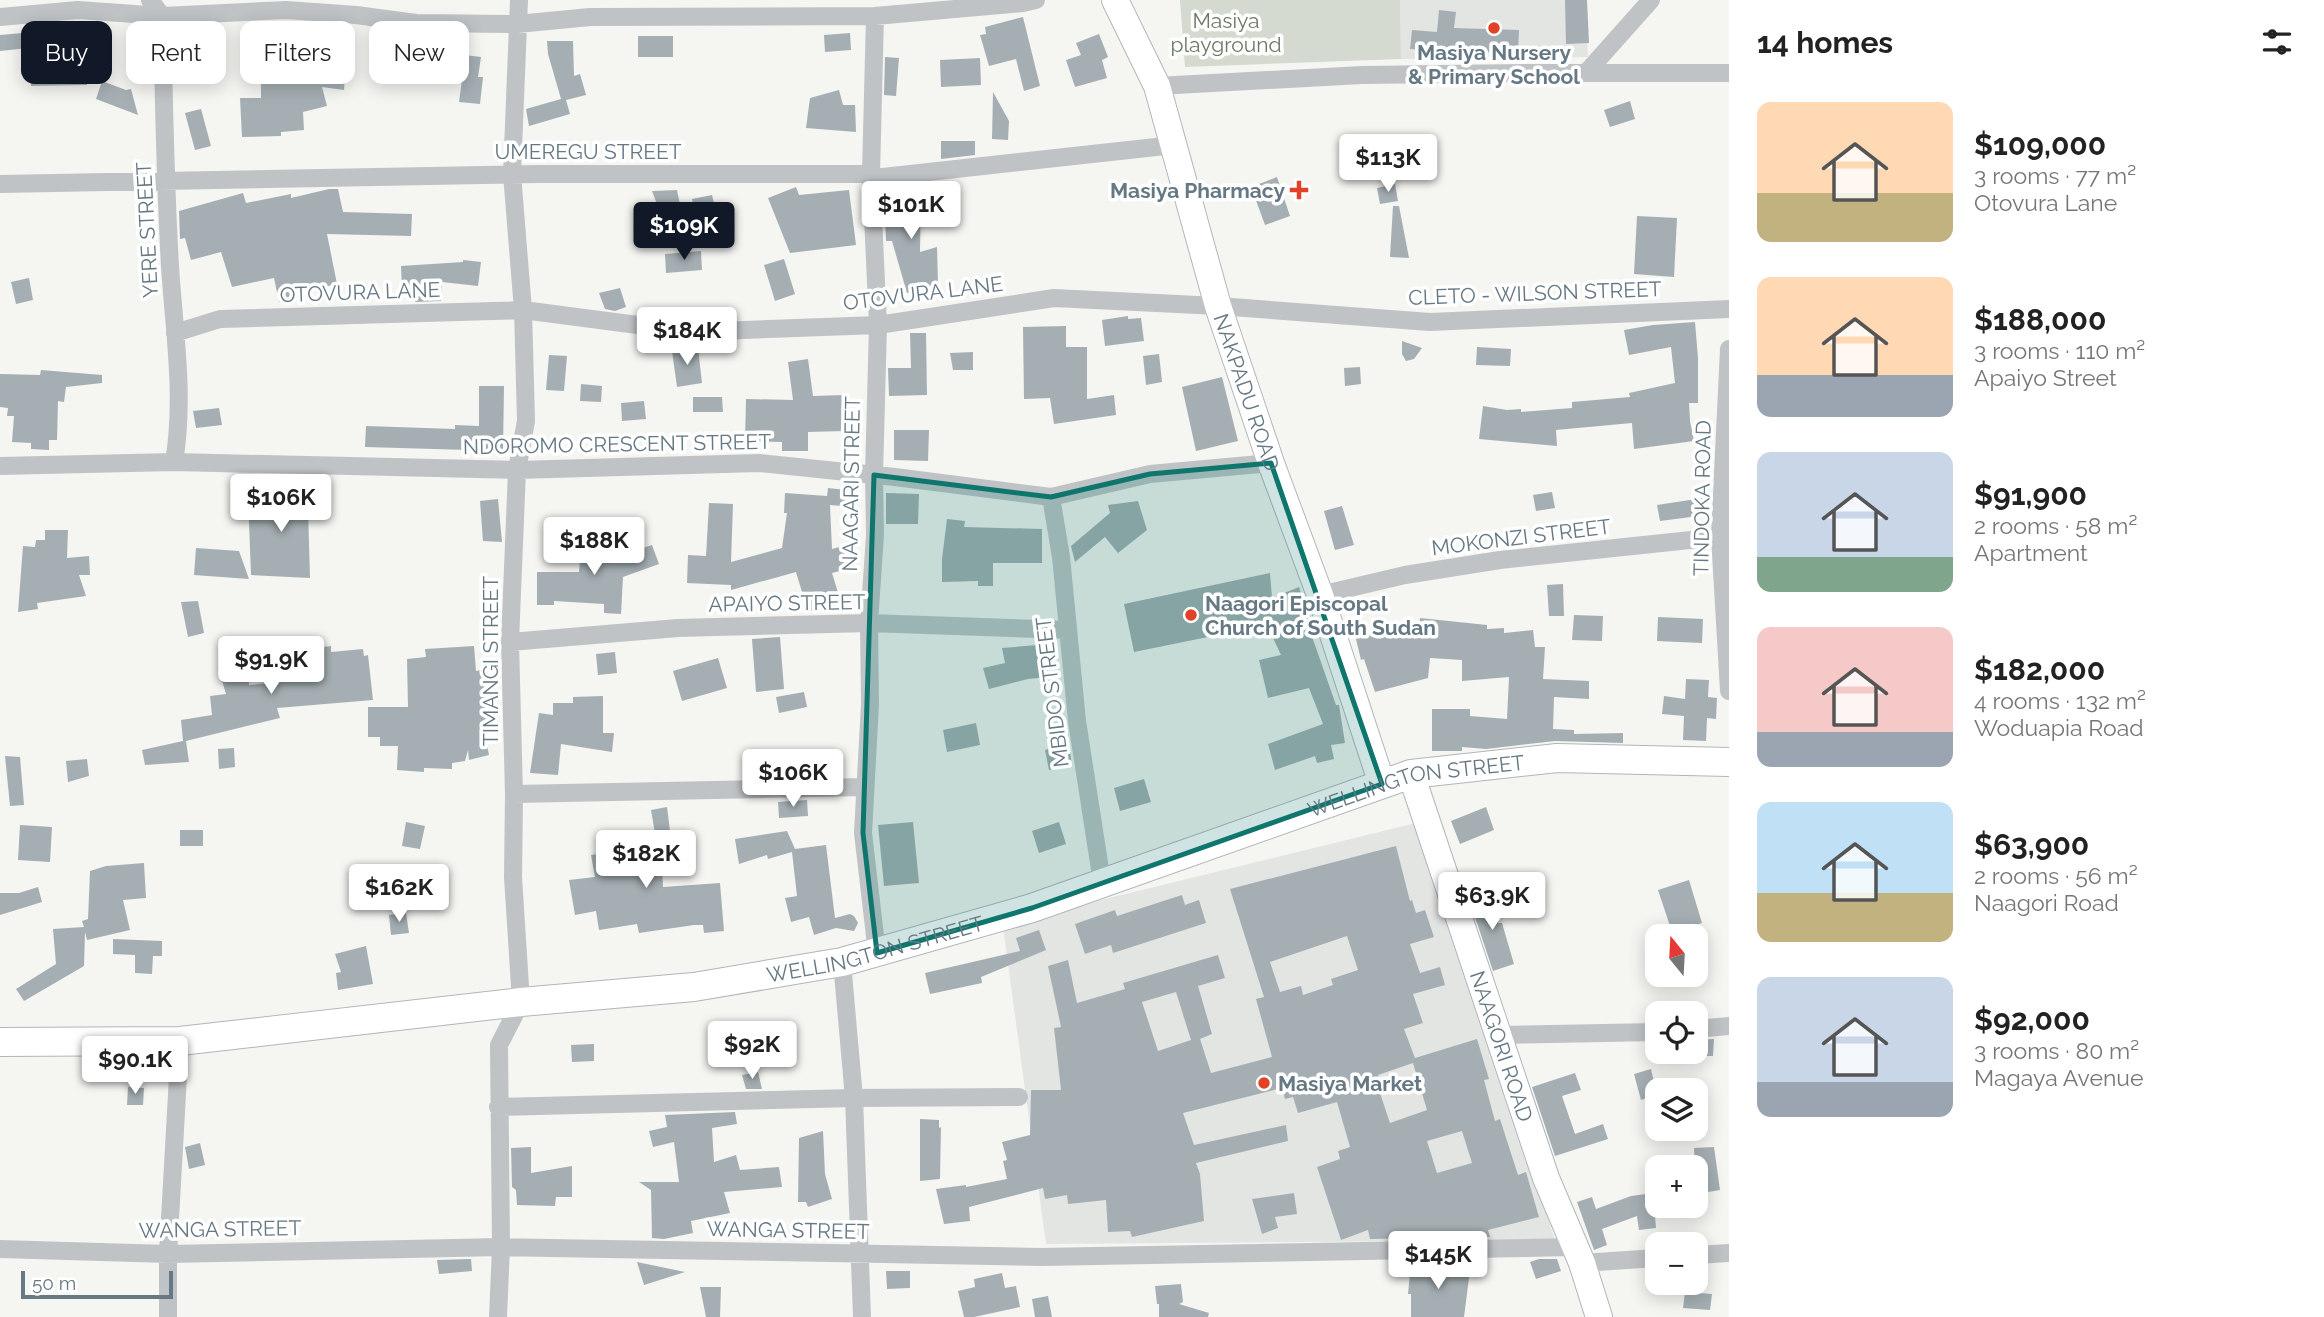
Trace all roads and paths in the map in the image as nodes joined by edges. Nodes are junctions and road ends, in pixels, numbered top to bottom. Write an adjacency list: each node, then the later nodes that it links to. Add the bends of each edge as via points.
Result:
1 (150, 0): 6 (street)
2 (519, 0): 9 (street, TIMANGI STREET)
3 (1035, 0): 7 (street)
4 (1115, 0): 12 (street, NAKPADU ROAD)
5 (1651, 0): 10 (street)
6 (162, 16): 8 (street, via 78,10); 9 (street, via 286,10 416,23); 16 (street, YERE STREET)
7 (875, 16): 9 (street, via 590,17); 15 (street, NAAGARI STREET)
8 (0, 17)
9 (517, 23): 14 (street, TIMANGI STREET)
10 (1586, 73): 11 (street); 12 (street, via 1362,75)
11 (1729, 73)
12 (1157, 86): 13 (street, NAKPADU ROAD)
13 (1174, 145): 15 (street, UMEREGU STREET, via 883,177); 18 (street, NAKPADU ROAD)
14 (512, 174): 15 (street, UMEREGU STREET); 16 (street, UMEREGU STREET); 20 (street, TIMANGI STREET)
15 (871, 174): 21 (street, NAAGARI STREET)
16 (166, 181): 17 (street, UMEREGU STREET); 22 (street, YERE STREET)
17 (0, 184)
18 (1217, 306): 19 (street, CLETO - WILSON STREET, via 1430,322); 21 (street, OTOVURA LANE, via 1054,298); 25 (street, NAKPADU ROAD)
19 (1729, 309)
20 (523, 310): 21 (street, OTOVURA LANE, via 691,332); 22 (street, OTOVURA LANE, via 220,319); 27 (street, TIMANGI STREET, via 526,421)
21 (878, 326): 28 (street, NAAGARI STREET)
22 (175, 333): 24 (street, YERE STREET, via 179,431)
23 (1729, 349): 30 (street, TINDOKA ROAD)
24 (174, 461): 26 (street, NDOROMO CRESCENT STREET); 27 (street, NDOROMO CRESCENT STREET)
25 (1271, 463): 29 (street, NDOROMO CRESCENT STREET, via 1150,474); 31 (street, NAKPADU ROAD)
26 (0, 466)
27 (517, 470): 28 (street, NDOROMO CRESCENT STREET, via 759,463); 34 (street, TIMANGI STREET)
28 (874, 475): 29 (street, NDOROMO CRESCENT STREET); 32 (street, NAAGARI STREET)
29 (1051, 497): 33 (street, MBIDO STREET)
30 (1724, 536): 31 (street, MOKONZI STREET, via 1500,560); 35 (street, TINDOKA ROAD)
31 (1320, 595): 38 (street, NAKPADU ROAD)
32 (869, 623): 33 (street, APAIYO STREET); 34 (street, APAIYO STREET, via 678,628); 39 (street, NAAGARI STREET)
33 (1067, 630): 41 (street, MBIDO STREET)
34 (510, 642): 40 (street, TIMANGI STREET)
35 (1729, 691)
36 (1729, 762): 37 (main road, WELLINGTON STREET, via 1557,758)
37 (1411, 774): 38 (main road, WELLINGTON STREET); 48 (street, NAAGORI ROAD)
38 (1382, 784): 41 (main road, WELLINGTON STREET)
39 (866, 786): 40 (street); 42 (street, NAAGARI STREET, via 863,833)
40 (513, 794): 44 (street, TIMANGI STREET)
41 (1102, 882): 42 (main road, WELLINGTON STREET, via 1032,908)
42 (877, 953): 43 (main road, WELLINGTON STREET)
43 (842, 962): 44 (main road, WELLINGTON STREET, via 694,987); 52 (street)
44 (521, 1002): 49 (main road, WELLINGTON STREET); 53 (street, via 499,1045)
45 (1729, 1026): 46 (street)
46 (1708, 1028)
47 (1645, 1032): 48 (street)
48 (1498, 1035): 60 (street, NAAGORI ROAD, via 1546,1178)
49 (180, 1041): 50 (main road, WELLINGTON STREET); 57 (street)
50 (0, 1042)
51 (1019, 1097): 52 (street)
52 (854, 1098): 53 (street); 58 (street)
53 (498, 1107): 54 (street)
54 (501, 1247): 57 (street, WANGA STREET); 58 (street, WANGA STREET); 63 (street)
55 (0, 1249): 57 (street, WANGA STREET)
56 (1729, 1252): 59 (street)
57 (168, 1254): 62 (street)
58 (861, 1254): 60 (street, WANGA STREET); 64 (street)
59 (1708, 1254)
60 (1578, 1255): 61 (street, WANGA STREET); 65 (street, NAAGORI ROAD)
61 (1645, 1258)
62 (168, 1317)
63 (498, 1317)
64 (862, 1317)
65 (1599, 1317)

